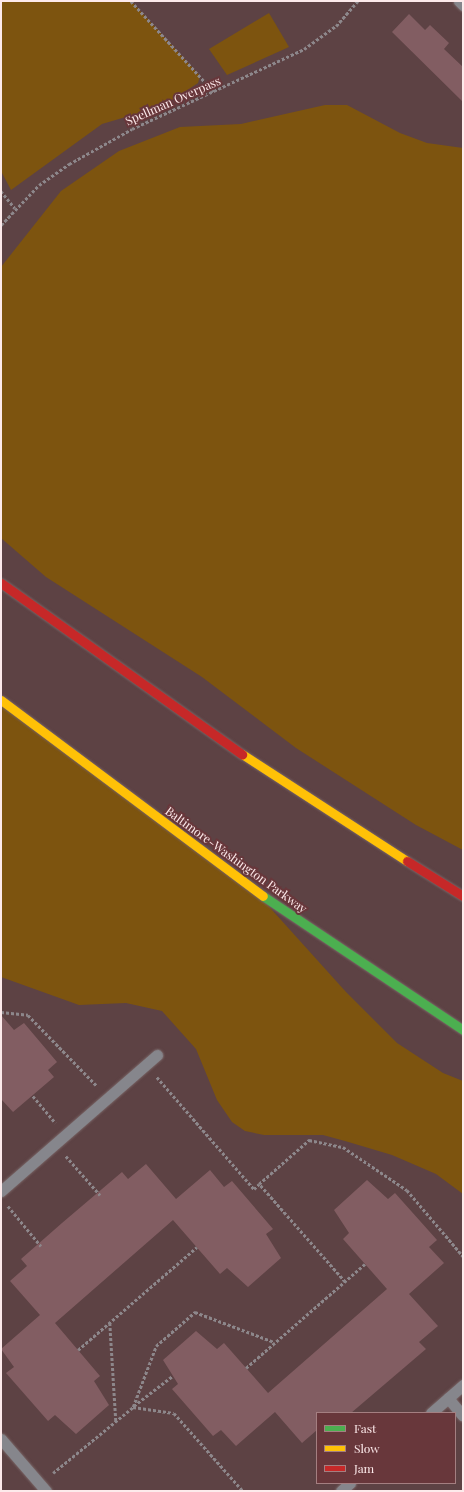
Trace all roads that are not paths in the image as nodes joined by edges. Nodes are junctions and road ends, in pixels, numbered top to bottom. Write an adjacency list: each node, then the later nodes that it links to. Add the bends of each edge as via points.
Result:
1 (459, 1): 2 (lane)
2 (463, 5)
3 (1, 582): 5 (highway, via 63,630 239,752)
4 (1, 700): 6 (highway, Baltimore-Washington Parkway, via 254,890)
5 (463, 896)
6 (463, 1030)
7 (157, 1055): 8 (lane)
8 (1, 1191)
9 (463, 1385): 10 (lane)
10 (448, 1398): 11 (lane); 12 (lane)
11 (432, 1412)
12 (463, 1416)
13 (1, 1439): 15 (lane)
14 (349, 1484): 16 (lane)
15 (43, 1487)
16 (341, 1491)

